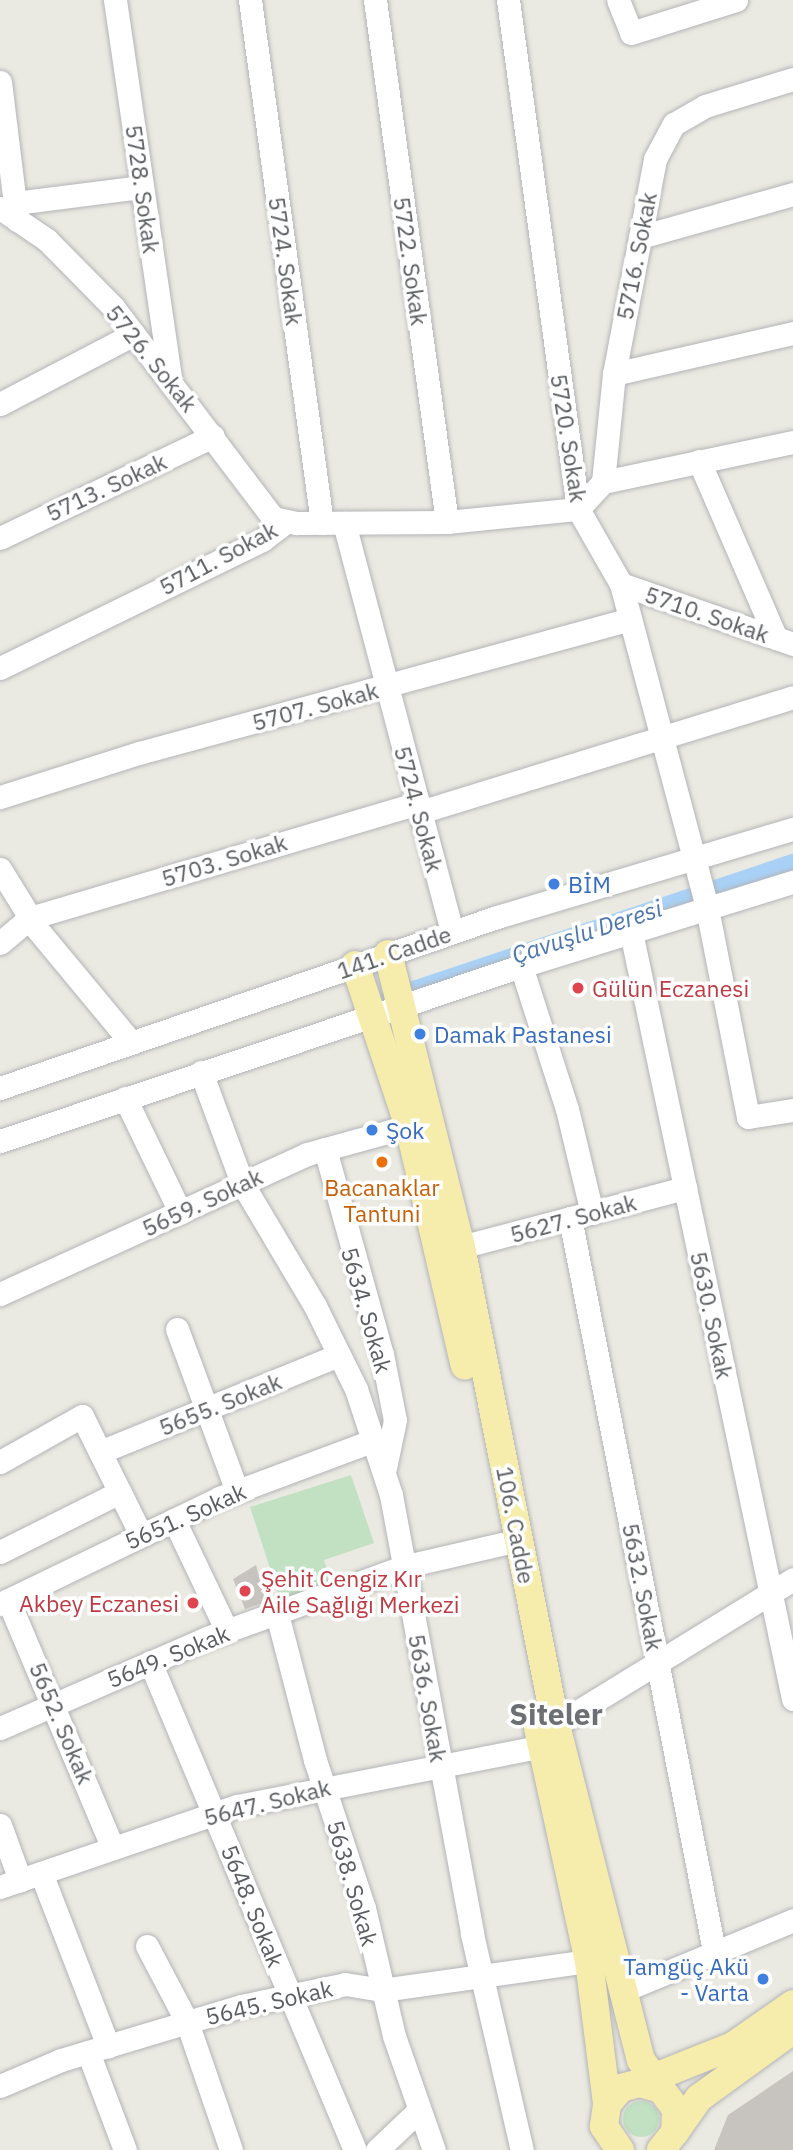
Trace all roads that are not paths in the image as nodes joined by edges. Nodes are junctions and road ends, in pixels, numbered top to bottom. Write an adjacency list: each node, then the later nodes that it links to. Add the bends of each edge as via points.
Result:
1 (115, 0): 9 (street, 5728. Sokak)
2 (250, 0): 25 (street, 5724. Sokak)
3 (375, 0): 24 (street, 5722. Sokak)
4 (508, 0): 22 (street, 5720. Sokak)
5 (618, 0): 6 (street, via 631,33)
6 (736, 0)
7 (793, 79): 12 (street, 5716. Sokak, via 705,106 674,124 654,159)
8 (0, 82): 11 (street)
9 (142, 187): 11 (street); 16 (street, 5728. Sokak)
10 (793, 194): 12 (street)
11 (11, 210): 14 (street, 5726. Sokak, via 47,240)
12 (640, 237): 15 (street, 5716. Sokak)
13 (793, 333): 15 (street)
14 (134, 334): 16 (street, 5726. Sokak); 17 (street)
15 (614, 374): 21 (street, 5716. Sokak)
16 (170, 378): 18 (street, 5726. Sokak)
17 (0, 404)
18 (213, 436): 23 (street, 5726. Sokak, via 274,518); 26 (street, 5713. Sokak)
19 (793, 442): 20 (street)
20 (699, 461): 21 (street); 29 (street)
21 (603, 482): 22 (street)
22 (578, 509): 24 (street, 5711. Sokak); 27 (street, 5720. Sokak)
23 (287, 521): 25 (street, 5711. Sokak); 30 (street, 5711. Sokak, via 262,540)
24 (447, 522): 25 (street, 5711. Sokak)
25 (333, 523): 31 (street, 5724. Sokak)
26 (0, 538)
27 (621, 584): 28 (street, 5720. Sokak); 29 (street, 5710. Sokak)
28 (630, 619): 31 (street, 5707. Sokak); 33 (street, 5720. Sokak)
29 (785, 641)
30 (0, 668)
31 (386, 687): 34 (street, 5707. Sokak, via 139,752); 35 (street, 5724. Sokak)
32 (793, 697): 33 (street, 5703. Sokak)
33 (662, 741): 35 (street, 5703. Sokak); 37 (street, 5720. Sokak)
34 (0, 797)
35 (419, 808): 41 (street, 5703. Sokak); 42 (street, 5724. Sokak)
36 (793, 829): 37 (street, 141. Cadde)
37 (695, 859): 40 (street, 5720. Sokak); 42 (street, 141. Cadde)
38 (0, 869): 41 (street)
39 (793, 882): 40 (street)
40 (707, 907): 43 (street); 54 (street, 5720. Sokak, via 748,1117)
41 (30, 918): 44 (street); 50 (street)
42 (452, 932): 45 (street, 141. Cadde)
43 (631, 932): 46 (street); 59 (street, 5630. Sokak)
44 (0, 943)
45 (391, 962): 47 (street, 141. Cadde); 48 (main road, 106. Cadde)
46 (521, 966): 48 (street); 61 (street, 5632. Sokak, via 567,1109)
47 (358, 972): 49 (main road, 106. Cadde); 50 (street, 141. Cadde)
48 (404, 1004): 49 (street); 62 (main road, 106. Cadde)
49 (375, 1014): 51 (street); 55 (main road, 106. Cadde)
50 (129, 1040): 52 (street, 141. Cadde)
51 (201, 1072): 53 (street); 58 (street, 5636. Sokak)
52 (0, 1088)
53 (125, 1098): 56 (street); 60 (street)
54 (793, 1110)
55 (409, 1126): 57 (street, 5659. Sokak); 75 (main road, 106. Cadde)
56 (0, 1141)
57 (325, 1149): 58 (street, 5659. Sokak); 70 (street, 5634. Sokak, via 382,1354 395,1420)
58 (242, 1183): 60 (street, 5659. Sokak); 65 (street, 5636. Sokak)
59 (685, 1188): 61 (street, 5627. Sokak); 79 (street, 5630. Sokak)
60 (180, 1212): 63 (street, 5659. Sokak)
61 (581, 1216): 62 (street, 5627. Sokak); 84 (street, 5632. Sokak)
62 (461, 1247): 88 (main road, 106. Cadde)
63 (0, 1294)
64 (177, 1329): 66 (street)
65 (339, 1355): 66 (street, 5655. Sokak); 67 (street, 5636. Sokak)
66 (207, 1409): 68 (street, 5655. Sokak); 71 (street)
67 (374, 1440): 70 (street, 5636. Sokak); 71 (street, 5651. Sokak)
68 (100, 1452): 69 (street, via 82,1416); 72 (street)
69 (0, 1462)
70 (384, 1472): 77 (street, 5636. Sokak)
71 (237, 1491): 73 (street, 5651. Sokak)
72 (120, 1492): 74 (street); 76 (street)
73 (174, 1520): 74 (street, 5651. Sokak); 82 (street)
74 (141, 1535): 80 (street, 5651. Sokak)
75 (501, 1544): 77 (street, 5649. Sokak); 88 (main road, 106. Cadde)
76 (0, 1552)
77 (406, 1566): 81 (street, 5649. Sokak); 89 (street, 5636. Sokak)
78 (793, 1579): 79 (street, 5647. Sokak)
79 (770, 1593): 84 (street, 5647. Sokak); 85 (street, 5630. Sokak)
80 (4, 1602): 86 (street, 5652. Sokak)
81 (277, 1614): 82 (street, 5649. Sokak); 90 (street, 5638. Sokak)
82 (227, 1631): 83 (street, 5649. Sokak)
83 (150, 1662): 86 (street, 5649. Sokak); 91 (street, 5648. Sokak)
84 (658, 1666): 88 (street, 5647. Sokak); 97 (street, 5632. Sokak)
85 (793, 1699)
86 (55, 1703): 87 (street, 5649. Sokak); 93 (street, 5652. Sokak)
87 (0, 1728)
88 (549, 1735): 89 (street, 5647. Sokak); 98 (main road, 106. Cadde); 101 (main road, 106. Cadde)
89 (440, 1765): 90 (street, 5647. Sokak); 99 (street, 5636. Sokak)
90 (323, 1786): 91 (street, 5647. Sokak); 100 (street, 5638. Sokak, via 363,1908)
91 (215, 1813): 93 (street, 5647. Sokak); 102 (street, 5648. Sokak)
92 (0, 1825): 94 (street)
93 (113, 1848): 94 (street, 5647. Sokak)
94 (20, 1880): 106 (street)
95 (793, 1920): 97 (street)
96 (147, 1946): 104 (street)
97 (715, 1956): 101 (street)
98 (589, 1961): 99 (street, 5645. Sokak); 109 (main road, 106. Cadde)
99 (481, 1978): 100 (street, 5645. Sokak); 118 (street, 5636. Sokak)
100 (382, 1990): 102 (street, 5645. Sokak, via 345,1984); 110 (street, 5638. Sokak)
101 (622, 1991): 107 (main road, 106. Cadde)
102 (290, 1996): 104 (street, 5645. Sokak); 115 (street, 5648. Sokak)
103 (793, 2004): 107 (main road, via 733,2046)
104 (187, 2022): 106 (street, 5645. Sokak); 114 (street)
105 (793, 2030): 111 (main road, via 699,2098)
106 (99, 2049): 108 (street, 5645. Sokak); 113 (street)
107 (652, 2084): 109 (main road, via 621,2088); 111 (main road, 106. Cadde, via 676,2109)
108 (0, 2086)
109 (607, 2104): 112 (main road, 106. Cadde, via 604,2126)
110 (417, 2112): 116 (street); 117 (street, 5638. Sokak)
111 (668, 2144)
112 (617, 2149)
113 (125, 2150)
114 (231, 2150)
115 (355, 2150)
116 (377, 2150)
117 (434, 2150)
118 (522, 2150)

